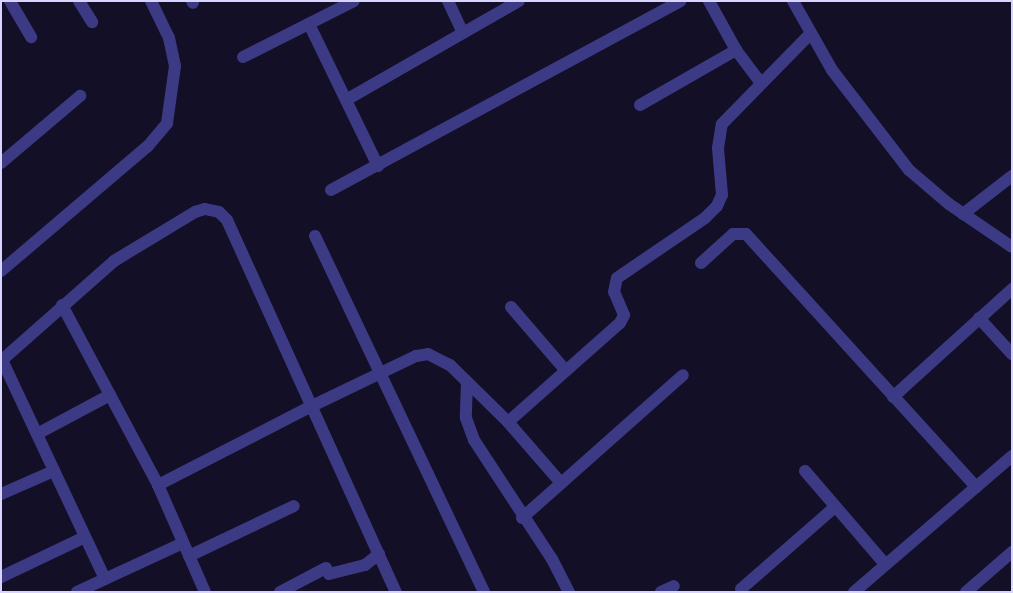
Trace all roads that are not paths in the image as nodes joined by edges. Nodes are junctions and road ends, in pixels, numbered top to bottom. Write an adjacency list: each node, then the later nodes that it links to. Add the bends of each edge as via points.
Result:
1 (10, 1): 14 (street)
2 (80, 1): 10 (street)
3 (151, 1): 29 (street, via 169,38 175,66 167,123 148,146)
4 (354, 1): 11 (street)
5 (448, 1): 12 (street)
6 (519, 1): 12 (street)
7 (680, 1): 22 (street)
8 (709, 1): 15 (street)
9 (792, 1): 13 (street)
10 (92, 22)
11 (309, 24): 16 (street); 19 (street)
12 (463, 33): 19 (street)
13 (811, 33): 17 (street); 25 (street, via 832,70 909,170)
14 (31, 37)
15 (736, 50): 17 (street); 20 (street)
16 (243, 56)
17 (760, 82): 36 (street, via 722,124 718,148 722,195 717,206 705,218 617,278 614,292 624,315 620,323)
18 (80, 96): 21 (street)
19 (346, 100): 22 (street)
20 (640, 105)
21 (1, 163)
22 (378, 166): 24 (street)
23 (1012, 176): 25 (street)
24 (331, 190)
25 (964, 214): 27 (street)
26 (315, 236): 37 (street)
27 (1012, 247)
28 (701, 263): 41 (street, via 732,234 746,234)
29 (1, 271)
30 (1012, 289): 33 (street)
31 (62, 305): 35 (street); 40 (street); 42 (street, via 114,261 195,212 205,208 219,212 227,220)
32 (510, 307): 36 (street)
33 (979, 318): 34 (street); 41 (street)
34 (1012, 354)
35 (2, 360): 44 (street)
36 (566, 371): 43 (street)
37 (381, 374): 39 (street, via 428,354 450,365); 42 (street); 69 (street)
38 (683, 376): 48 (street)
39 (467, 382): 43 (street); 54 (street, via 466,418 470,430)
40 (110, 395): 44 (street); 49 (street)
41 (893, 396): 50 (street)
42 (312, 406): 49 (street); 58 (street)
43 (508, 422): 48 (street)
44 (37, 434): 46 (street)
45 (1012, 456): 50 (street)
46 (54, 471): 51 (street); 55 (street)
47 (805, 471): 53 (street)
48 (561, 483): 54 (street)
49 (158, 485): 56 (street)
50 (976, 487): 60 (street)
51 (1, 494)
52 (294, 506): 59 (street)
53 (836, 507): 60 (street); 64 (street)
54 (522, 518): 70 (street, via 552,559)
55 (85, 537): 61 (street); 62 (street)
56 (183, 543): 59 (street); 62 (street)
57 (1012, 552): 73 (street)
58 (379, 554): 67 (street, via 365,565 328,571); 68 (street)
59 (189, 556): 66 (street)
60 (885, 564): 72 (street)
61 (1, 577)
62 (105, 579): 65 (street)
63 (674, 586): 71 (street)
64 (741, 589)
65 (77, 592)
66 (204, 592)
67 (280, 592)
68 (396, 592)
69 (484, 592)
70 (569, 592)
71 (661, 592)
72 (854, 592)
73 (966, 592)

